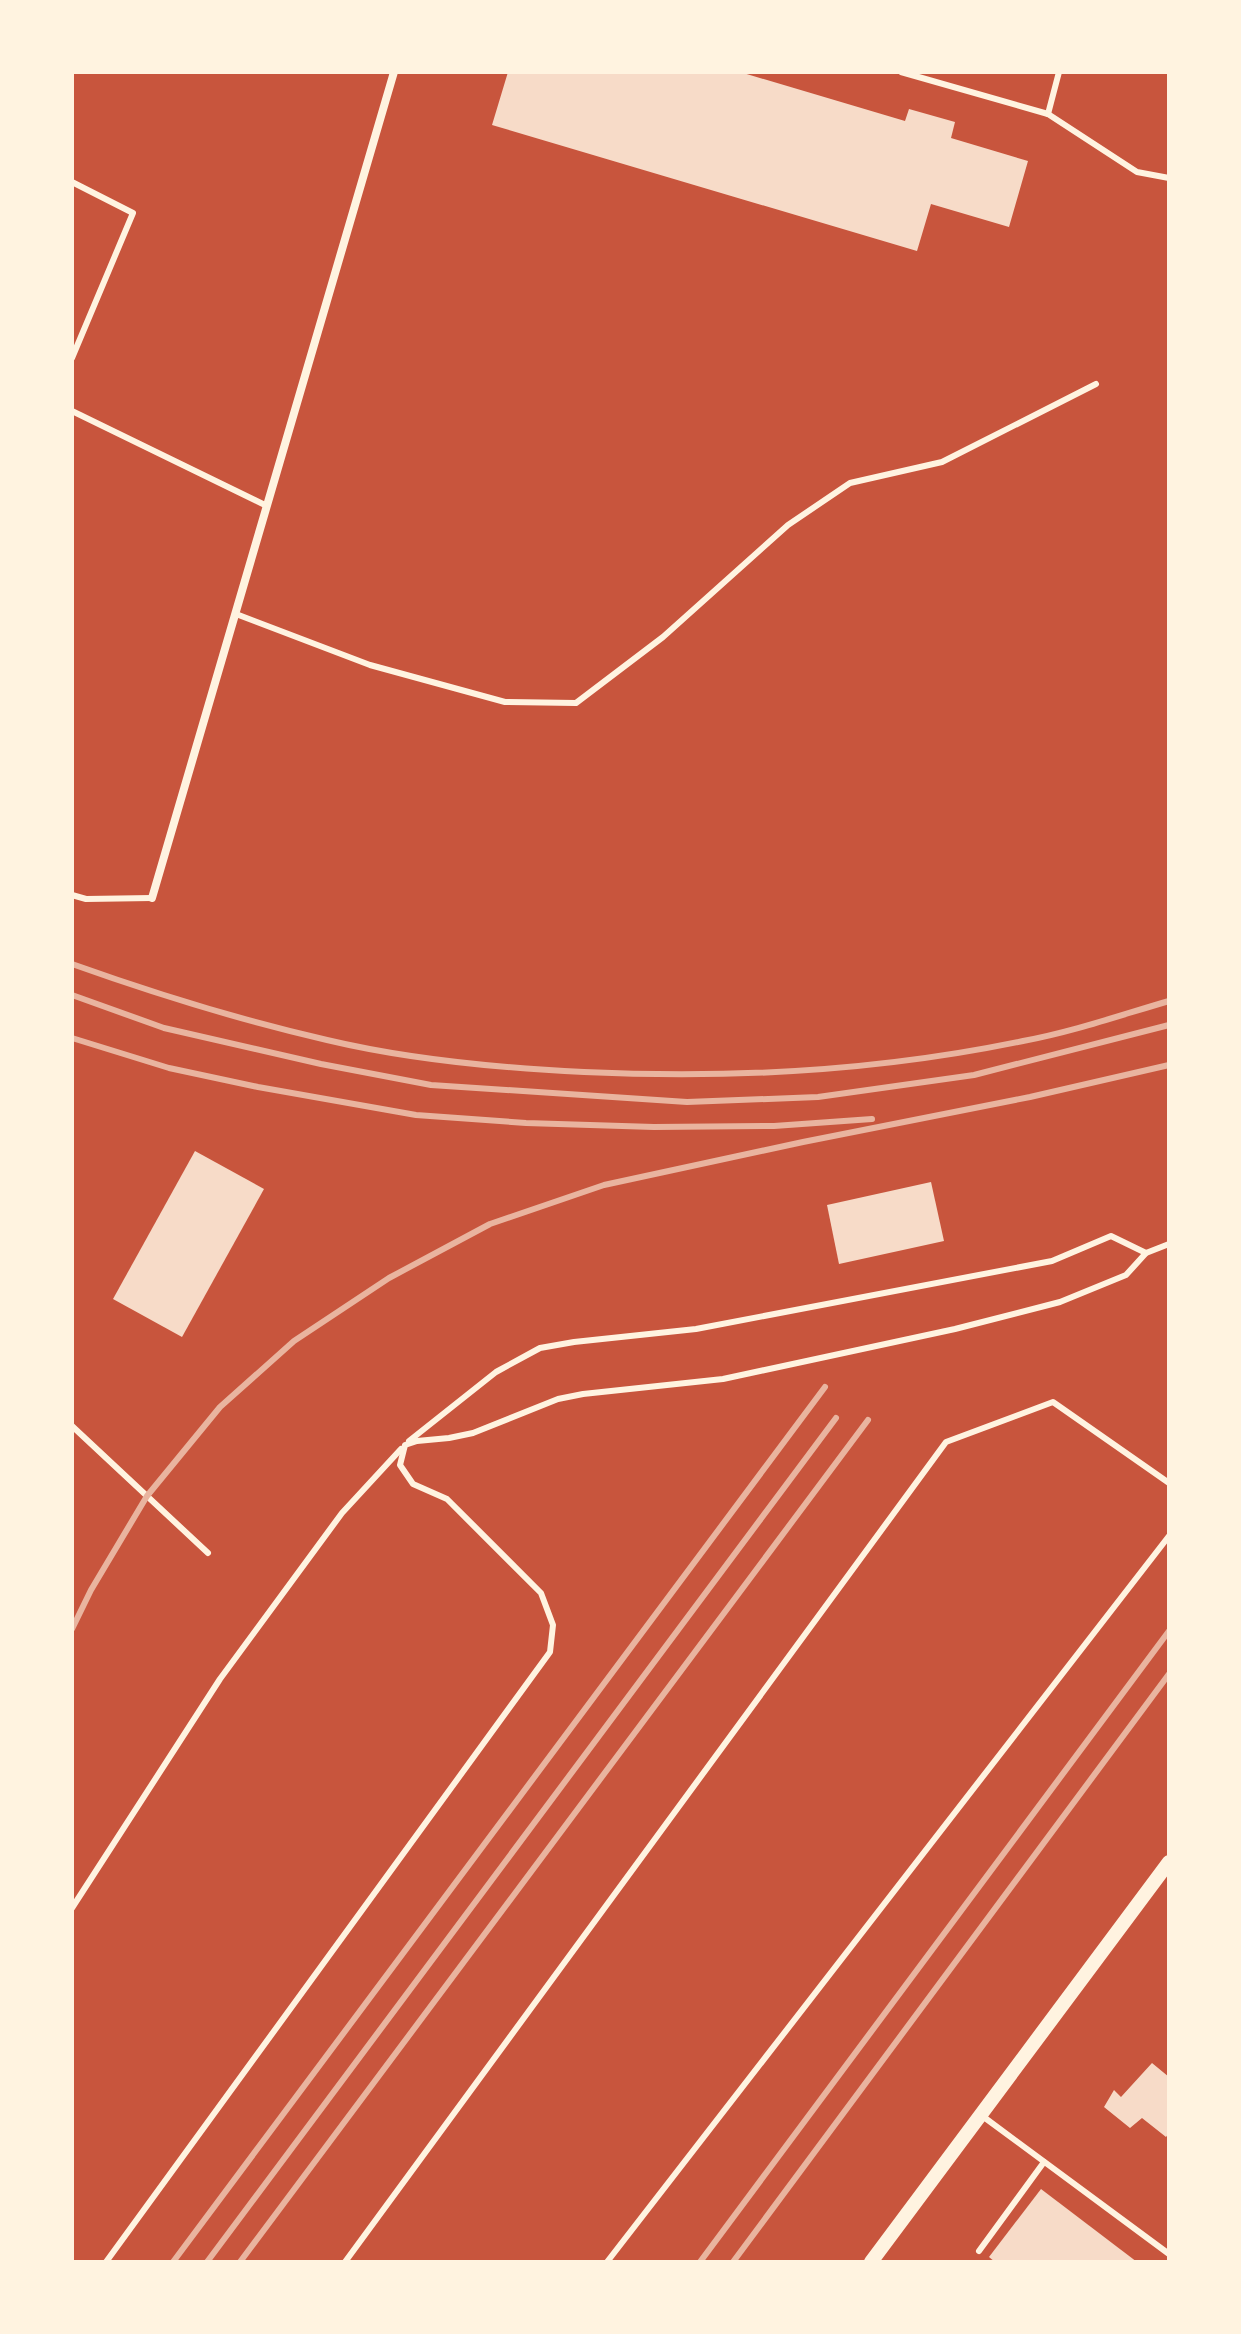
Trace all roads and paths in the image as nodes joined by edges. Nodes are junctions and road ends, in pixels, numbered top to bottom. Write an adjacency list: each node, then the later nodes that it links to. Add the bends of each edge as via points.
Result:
1 (394, 72): 10 (street)
2 (901, 72): 4 (lane)
3 (1059, 72): 4 (lane)
4 (1048, 114): 5 (lane, via 1137,172)
5 (1169, 178)
6 (72, 182): 7 (lane, via 133,213)
7 (72, 358)
8 (1096, 384): 11 (lane, via 942,462 850,483 788,525 663,637 576,703 505,702 370,665)
9 (72, 411): 10 (lane)
10 (267, 506): 11 (street)
11 (236, 614): 13 (street)
12 (72, 895): 13 (lane)
13 (152, 898)
14 (1169, 1244): 15 (lane)
15 (1146, 1253): 17 (lane, via 1126,1275 1015,1314 723,1379 558,1399 473,1433); 17 (lane, via 1111,1236 1052,1261 696,1329 540,1348 496,1372)
16 (72, 1426): 20 (lane)
17 (405, 1445): 22 (lane, via 342,1513 220,1679); 27 (lane, via 400,1465 413,1484 447,1499 541,1593 553,1625 550,1652)
18 (1169, 1483): 28 (lane, via 1053,1402 946,1442)
19 (1169, 1536): 29 (lane)
20 (208, 1553)
21 (1169, 1862): 23 (street)
22 (72, 1908)
23 (981, 2115): 24 (lane); 30 (street)
24 (1044, 2162): 25 (lane); 26 (lane)
25 (979, 2251)
26 (1169, 2254)
27 (106, 2262)
28 (345, 2262)
29 (607, 2262)
30 (871, 2262)

